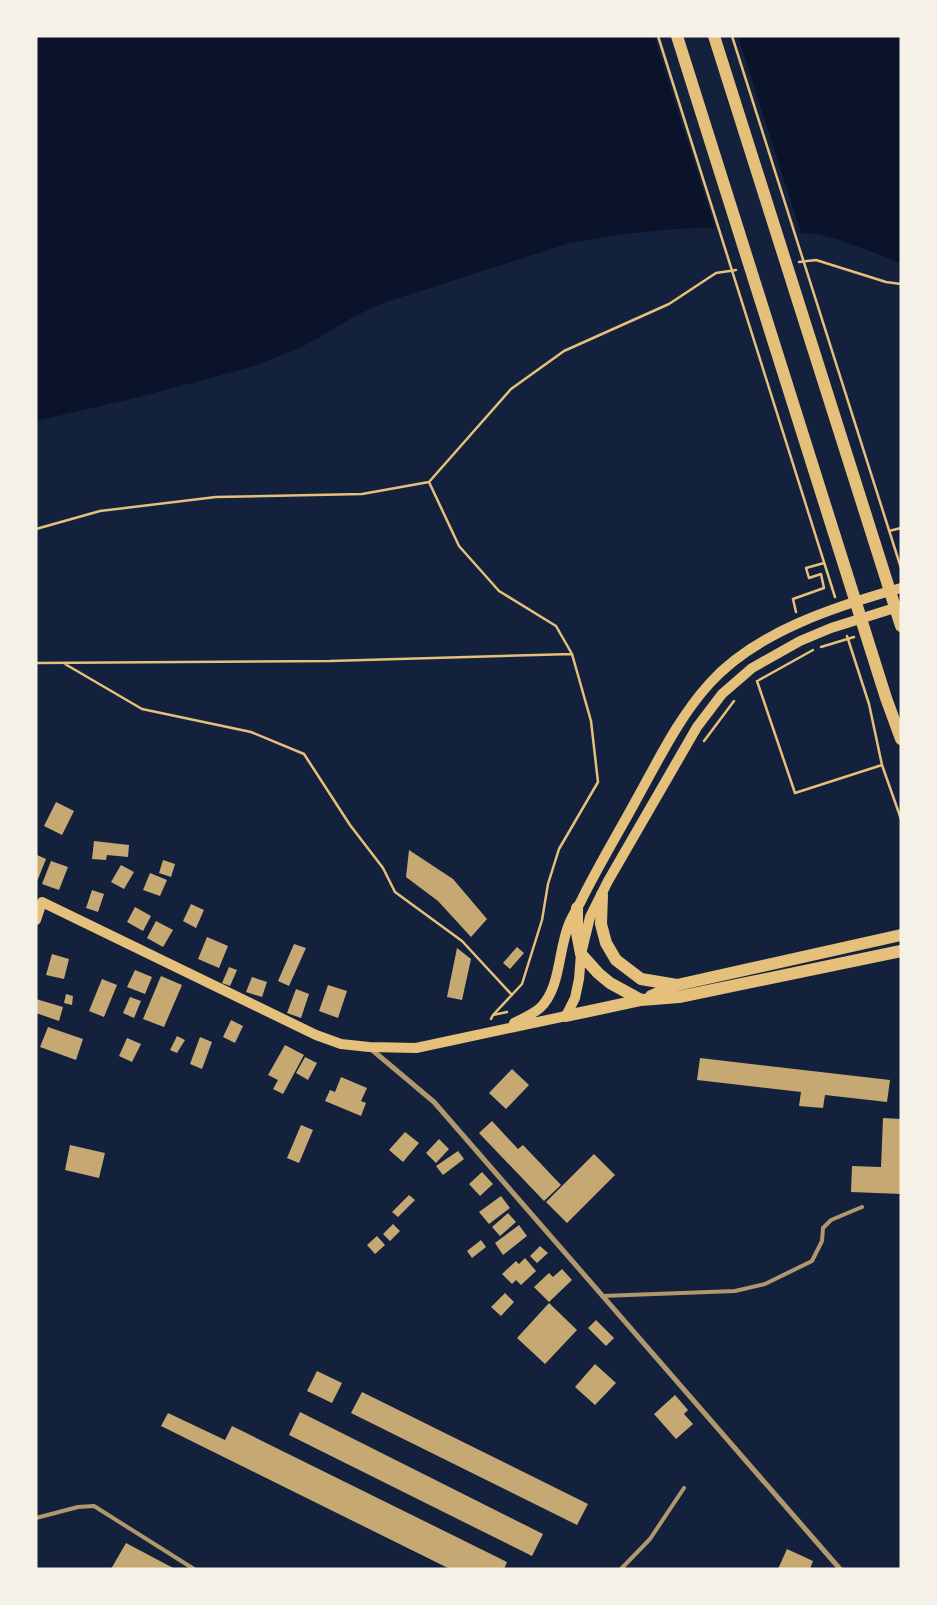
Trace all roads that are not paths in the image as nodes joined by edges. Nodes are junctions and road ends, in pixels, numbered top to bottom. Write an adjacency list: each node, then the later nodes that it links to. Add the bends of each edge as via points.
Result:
1 (677, 36): 6 (main road)
2 (714, 36): 5 (main road)
3 (901, 588): 9 (main road, via 826,612 775,634 740,655 710,682 683,719)
4 (901, 606): 7 (main road, via 800,641 752,668 722,694 697,727)
5 (901, 626)
6 (901, 740)
7 (602, 894): 13 (main road, via 590,917); 14 (main road, via 601,924 606,943 616,960 641,979)
8 (39, 900): 10 (main road); 18 (main road, via 316,1035 341,1044)
9 (577, 908): 13 (main road); 17 (main road, via 563,941 552,991 540,1008)
10 (36, 920)
11 (901, 936): 14 (main road)
12 (901, 951): 15 (main road, via 679,997)
13 (581, 954): 15 (main road, via 610,983); 16 (main road, via 575,998)
14 (677, 985): 15 (main road)
15 (641, 1000): 16 (main road)
16 (566, 1016): 17 (main road)
17 (504, 1028): 18 (main road, via 416,1048)
18 (369, 1047): 20 (street, via 434,1102)
19 (862, 1207): 20 (lane, via 831,1220 823,1228 822,1242 812,1261 765,1284 735,1291)
20 (602, 1296): 25 (street)
21 (684, 1488): 24 (lane, via 650,1539)
22 (36, 1518): 23 (lane, via 94,1506)
23 (194, 1569)
24 (621, 1569)
25 (840, 1569)

